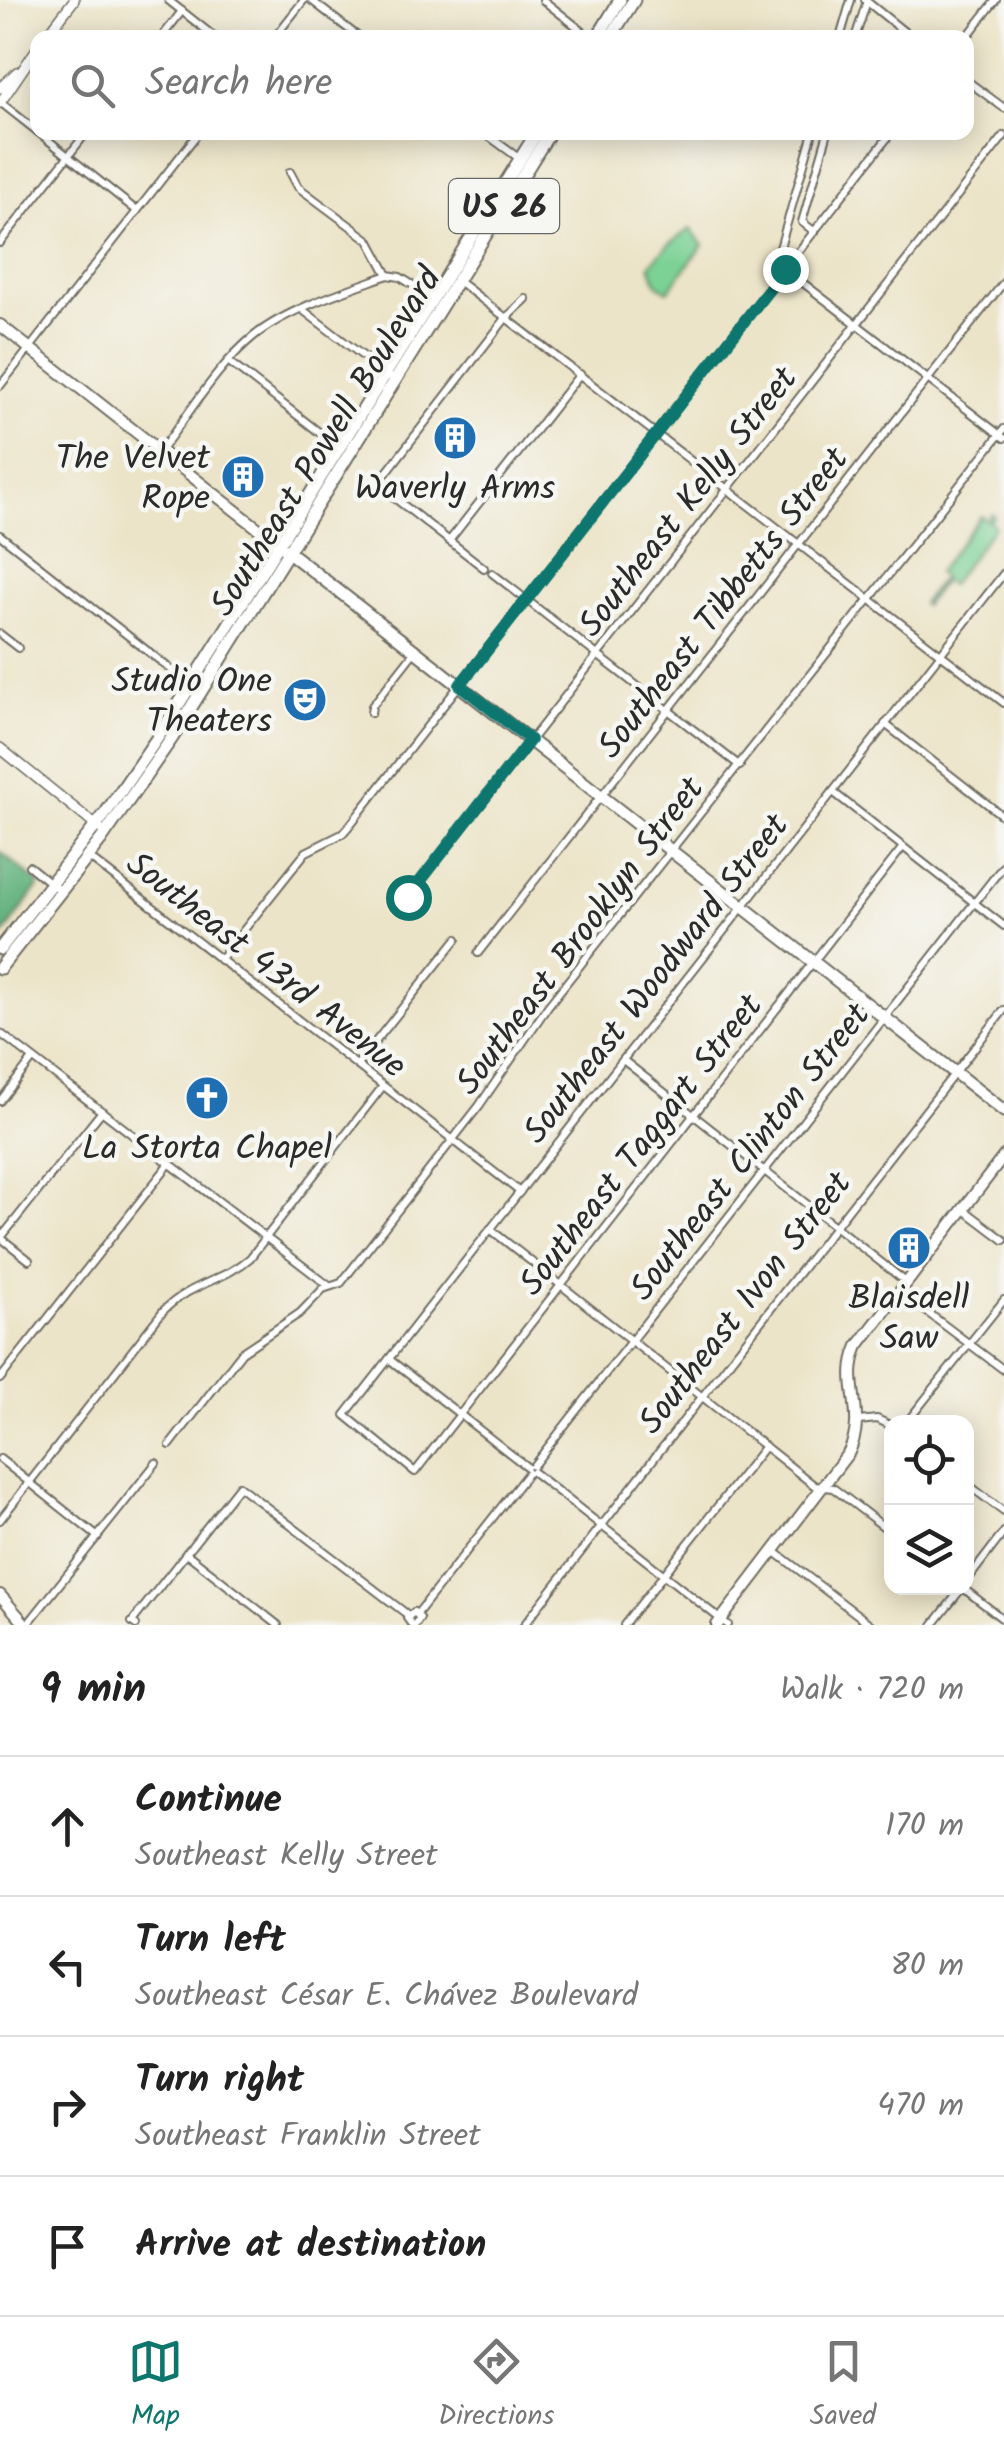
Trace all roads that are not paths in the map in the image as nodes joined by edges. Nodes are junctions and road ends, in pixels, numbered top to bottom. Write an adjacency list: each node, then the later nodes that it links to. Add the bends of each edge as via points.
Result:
1 (74, 0): 11 (street)
2 (168, 0): 10 (street)
3 (308, 0): 14 (street); 15 (street)
4 (542, 0): 16 (street)
5 (620, 0): 17 (main road)
6 (634, 0): 18 (main road)
7 (851, 0): 19 (street)
8 (996, 0): 22 (street)
9 (866, 1): 20 (street); 21 (street)
10 (182, 11): 12 (street); 13 (street)
11 (51, 30)
12 (168, 30)
13 (206, 30)
14 (281, 30)
15 (349, 30)
16 (583, 30)
17 (599, 30)
18 (615, 30)
19 (842, 30)
20 (857, 30)
21 (902, 30)
22 (972, 30)
23 (30, 57): 24 (street)
24 (19, 71): 26 (street); 27 (street)
25 (974, 86): 28 (street)
26 (0, 88)
27 (0, 102): 29 (street)
28 (1004, 108)
29 (30, 126)
30 (1004, 136): 57 (street, Southeast Kelly Street)
31 (48, 140): 40 (street)
32 (81, 140): 40 (street)
33 (193, 140): 43 (street)
34 (494, 140): 41 (street)
35 (534, 140): 41 (main road, Southeast Powell Boulevard / US 26)
36 (543, 140): 41 (main road, Southeast Powell Boulevard / US 26)
37 (811, 140): 47 (street, via 776,262)
38 (826, 140): 44 (street, via 802,222)
39 (886, 140): 44 (street)
40 (68, 156): 43 (street); 45 (street)
41 (524, 162): 46 (main road, Southeast Powell Boulevard / US 26); 49 (main road, Southeast Powell Boulevard / US 26)
42 (290, 172): 48 (street, via 298,187 369,240)
43 (138, 211): 58 (street)
44 (814, 232): 47 (street)
45 (0, 243)
46 (457, 258): 49 (main road); 51 (main road, Southeast Powell Boulevard / US 26)
47 (785, 269): 57 (street); 64 (street)
48 (388, 275): 51 (street); 53 (street)
49 (457, 280): 54 (main road, Southeast Powell Boulevard / US 26); 55 (street)
50 (1004, 282): 62 (street, Southeast Tibbetts Street)
51 (432, 297): 54 (main road); 61 (main road, Southeast Powell Boulevard / US 26)
52 (526, 299): 55 (street)
53 (303, 310): 59 (street, via 258,333); 61 (street)
54 (436, 312): 61 (main road, Southeast Powell Boulevard / US 26)
55 (506, 318): 60 (street); 70 (street, via 380,484)
56 (0, 325): 58 (main road)
57 (857, 325): 62 (street); 68 (street, Southeast Kelly Street)
58 (29, 348): 63 (street); 67 (main road)
59 (229, 362): 66 (street); 67 (street)
60 (580, 374): 64 (street); 70 (street)
61 (390, 376): 66 (main road, Southeast Powell Boulevard / US 26); 72 (main road, Southeast Powell Boulevard / US 26)
62 (928, 380): 65 (street); 71 (street, Southeast Tibbetts Street)
63 (0, 386)
64 (656, 434): 68 (street); 78 (street)
65 (1003, 434): 79 (street, Southeast Brooklyn Street)
66 (339, 448): 72 (main road, Southeast Powell Boulevard / US 26)
67 (160, 450): 72 (main road)
68 (728, 490): 71 (street); 84 (street, Southeast Kelly Street)
69 (0, 535): 86 (street)
70 (449, 541): 73 (street)
71 (798, 544): 79 (street); 88 (street, Southeast Tibbetts Street)
72 (284, 548): 82 (main road); 86 (main road, Southeast Powell Boulevard / US 26)
73 (484, 568)
74 (1004, 573): 76 (street, Southeast Woodward Street)
75 (492, 574): 78 (street)
76 (996, 582): 77 (street); 83 (street, Southeast Woodward Street)
77 (1004, 589)
78 (526, 600): 84 (street); 85 (street)
79 (870, 600): 83 (street); 93 (street, Southeast Brooklyn Street)
80 (0, 634): 81 (street)
81 (18, 648)
82 (416, 650): 85 (main road); 89 (street)
83 (940, 654): 87 (street); 90 (street, Southeast Woodward Street)
84 (597, 656): 88 (street); 91 (street, Southeast Kelly Street)
85 (460, 685): 91 (main road); 111 (street, via 346,830 306,852)
86 (196, 689): 97 (main road, Southeast Powell Boulevard / US 26)
87 (1004, 703)
88 (669, 711): 93 (street); 95 (street, Southeast Tibbetts Street)
89 (372, 712)
90 (885, 724): 94 (street, Southeast Woodward Street); 96 (street)
91 (530, 740): 95 (main road); 104 (street, Southeast Kelly Street)
92 (0, 748): 97 (street)
93 (740, 766): 99 (street, Southeast Brooklyn Street)
94 (833, 792): 98 (street); 106 (street, Southeast Woodward Street)
95 (602, 796): 99 (main road); 110 (street, Southeast Tibbetts Street)
96 (1004, 817)
97 (101, 829): 100 (main road, Southeast Powell Boulevard / US 26)
98 (904, 848): 105 (street); 112 (street, Southeast Taggart Street)
99 (672, 851): 106 (main road); 126 (street, Southeast Brooklyn Street, via 548,1006)
100 (83, 853): 103 (main road, Southeast Powell Boulevard / US 26); 111 (street, Southeast 43rd Avenue)
101 (1004, 865): 105 (street, Southeast Clinton Street)
102 (28, 866): 103 (street)
103 (56, 888): 109 (main road, Southeast Powell Boulevard / US 26); 113 (main road, Southeast Powell Boulevard / US 26)
104 (408, 897)
105 (974, 903): 107 (street); 115 (street, Southeast Clinton Street)
106 (742, 907): 112 (main road); 118 (street, Southeast Woodward Street)
107 (1004, 926)
108 (456, 938): 119 (street)
109 (0, 949)
110 (478, 953)
111 (220, 960): 119 (street, Southeast 43rd Avenue)
112 (814, 962): 115 (main road); 125 (street, Southeast Taggart Street)
113 (0, 968)
114 (1004, 1010): 120 (street, Southeast Ivon Street)
115 (885, 1018): 120 (main road); 129 (street, Southeast Clinton Street)
116 (0, 1033): 117 (street)
117 (33, 1058): 122 (street); 124 (street)
118 (623, 1060): 125 (street); 130 (street, Southeast Woodward Street)
119 (356, 1065): 121 (street, Southeast 43rd Avenue)
120 (955, 1074): 123 (main road); 132 (street, Southeast Ivon Street)
121 (383, 1086): 126 (street, Southeast 43rd Avenue); 135 (street)
122 (0, 1101)
123 (1004, 1110)
124 (102, 1111): 128 (street); 134 (street)
125 (694, 1115): 129 (street); 139 (street, Southeast Taggart Street)
126 (453, 1140): 130 (street, Southeast 43rd Avenue); 138 (street, Southeast Brooklyn Street, via 342,1283)
127 (1004, 1156): 131 (main road)
128 (170, 1164): 135 (street); 146 (street)
129 (765, 1171): 132 (street); 142 (street, Southeast Clinton Street)
130 (520, 1192): 133 (street, Southeast Woodward Street)
131 (962, 1209): 136 (street); 140 (main road)
132 (836, 1226): 140 (street); 147 (street, Southeast Ivon Street)
133 (490, 1229): 139 (street); 144 (street, Southeast Woodward Street)
134 (0, 1238): 137 (street)
135 (266, 1238): 138 (street); 158 (street, via 232,1271 177,1297)
136 (1004, 1240)
137 (29, 1260)
138 (330, 1286): 152 (street, Southeast Brooklyn Street, via 242,1352)
139 (561, 1286): 142 (street); 148 (street, Southeast Taggart Street)
140 (902, 1287): 143 (street); 150 (main road, via 852,1361)
141 (1004, 1300): 143 (street)
142 (632, 1341): 147 (street); 156 (street, Southeast Clinton Street)
143 (969, 1344): 145 (street); 149 (street)
144 (389, 1359): 148 (street); 157 (street, Southeast Woodward Street, via 345,1415)
145 (1004, 1370)
146 (0, 1379)
147 (702, 1396): 153 (street); 163 (street, Southeast Ivon Street)
148 (460, 1414): 156 (street); 157 (street, Southeast Taggart Street)
149 (913, 1415)
150 (859, 1421): 151 (street); 159 (main road, via 849,1452)
151 (884, 1422)
152 (170, 1444)
153 (765, 1446): 159 (street, via 815,1486); 170 (street)
154 (0, 1459): 158 (street)
155 (156, 1463): 166 (street)
156 (530, 1470): 163 (street); 175 (street, Southeast Clinton Street)
157 (416, 1472)
158 (30, 1482): 162 (street); 166 (street)
159 (824, 1486): 164 (street); 167 (main road)
160 (974, 1489): 161 (street)
161 (1004, 1512)
162 (0, 1520)
163 (602, 1525): 170 (street); 180 (street, Southeast Ivon Street)
164 (884, 1527)
165 (1004, 1532): 169 (street)
166 (98, 1537): 178 (street)
167 (774, 1551): 177 (main road); 182 (street)
168 (186, 1552): 175 (street, via 239,1486); 176 (street); 179 (street)
169 (974, 1572)
170 (664, 1574): 177 (street); 181 (street)
171 (974, 1594): 174 (street)
172 (0, 1595): 178 (main road)
173 (957, 1595): 183 (street)
174 (1004, 1620)
175 (414, 1622)
176 (134, 1623)
177 (722, 1623)
178 (27, 1625)
179 (278, 1625)
180 (524, 1625)
181 (624, 1625)
182 (871, 1625)
183 (934, 1625)

